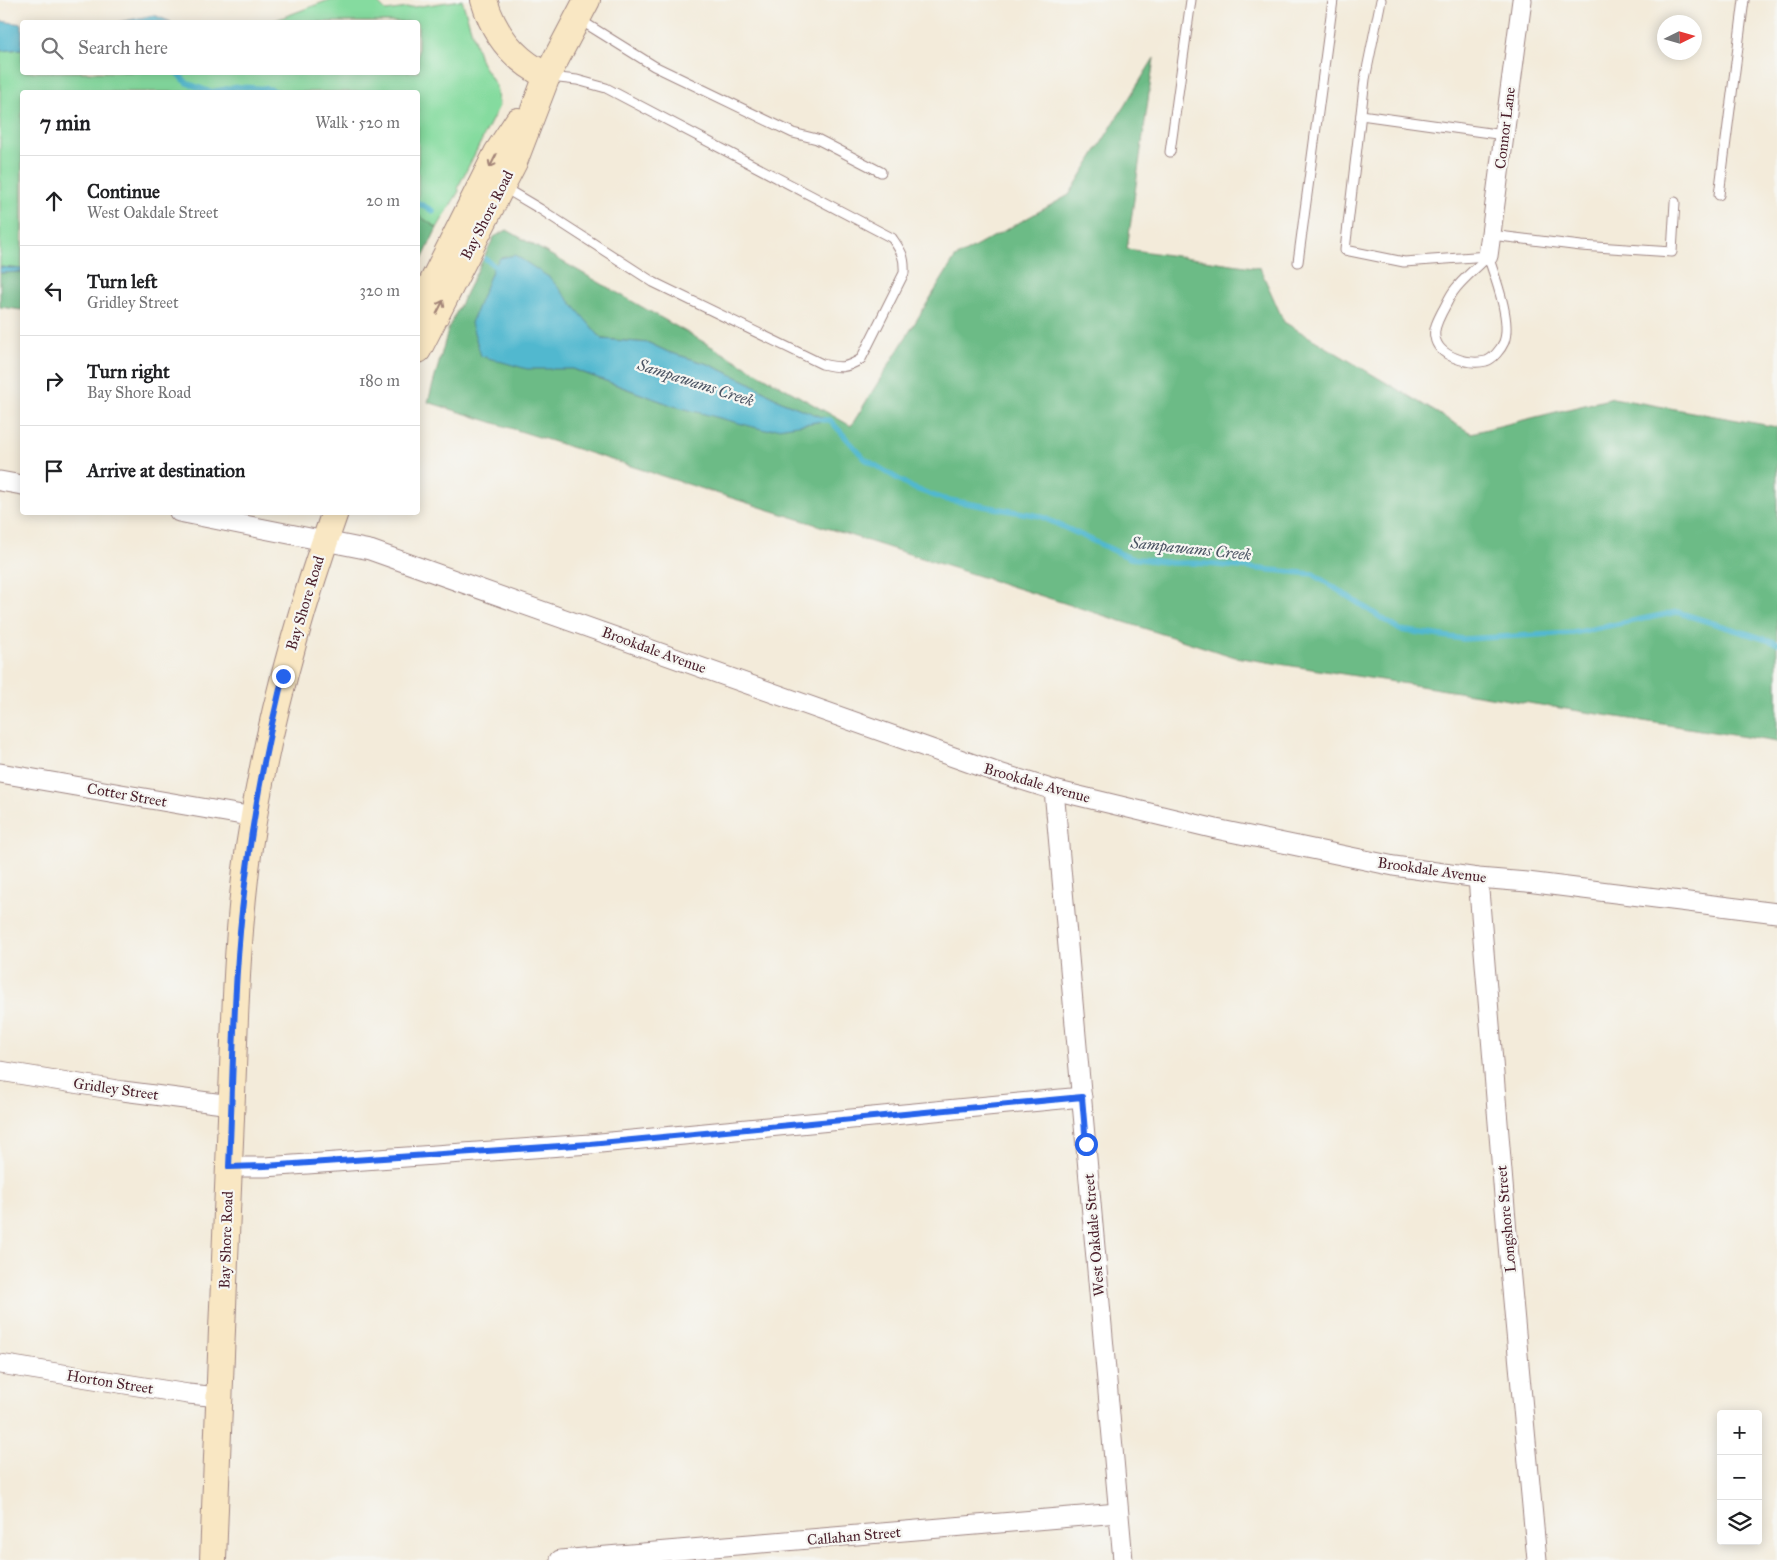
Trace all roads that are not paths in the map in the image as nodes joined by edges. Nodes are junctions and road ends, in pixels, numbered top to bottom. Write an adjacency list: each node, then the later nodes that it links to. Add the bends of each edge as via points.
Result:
1 (1191, 0): 11 (lane)
2 (1333, 0): 18 (lane)
3 (1381, 0): 9 (lane)
4 (1522, 0): 10 (street, Connor Lane)
5 (1744, 0): 14 (lane)
6 (486, 1): 8 (main road, via 492,24 507,45 529,66)
7 (582, 9): 8 (main road, Bay Shore Road); 12 (lane, via 654,66 793,133 817,139)
8 (548, 76): 13 (main road, Bay Shore Road); 13 (lane, via 606,88 892,238 905,260 904,273 861,359 850,366 822,364 653,282); 19 (main road, Bay Shore Road, one-way to 19, via 497,153)
9 (1360, 115): 10 (lane); 17 (lane, via 1345,250 1404,262)
10 (1504, 135): 16 (street, Connor Lane)
11 (1170, 152)
12 (881, 172)
13 (502, 186): 20 (main road, Bay Shore Road, one-way to 13)
14 (1719, 196)
15 (1675, 202): 16 (lane, via 1672,252 1581,246)
16 (1491, 235): 17 (street, Connor Lane)
17 (1488, 256): 17 (lane, via 1453,292 1436,324 1434,337 1438,347 1448,355 1486,361 1504,342 1504,312)
18 (1298, 262)
19 (420, 308)
20 (420, 346)
21 (0, 481): 22 (street)
22 (20, 485)
23 (195, 515): 25 (street, Brookdale Avenue)
24 (334, 515): 25 (main road, Bay Shore Road)
25 (325, 540): 27 (street, Brookdale Avenue, via 370,550); 28 (main road, Bay Shore Road, via 283,676)
26 (0, 774): 28 (street, Cotter Street)
27 (1054, 790): 29 (street, Brookdale Avenue, via 1216,829 1384,864); 32 (street, West Oakdale Street)
28 (254, 817): 33 (main road, Bay Shore Road, via 239,945)
29 (1478, 878): 30 (street, Brookdale Avenue); 41 (street, Longshore Street)
30 (1777, 913)
31 (0, 1071): 33 (street, Gridley Street)
32 (1082, 1097): 34 (street, via 590,1144); 37 (street, West Oakdale Street)
33 (232, 1105): 34 (main road, Bay Shore Road)
34 (229, 1167): 36 (main road, Bay Shore Road)
35 (0, 1364): 36 (street, Horton Street)
36 (220, 1397): 38 (main road, Bay Shore Road)
37 (1118, 1514): 39 (street, Callahan Street); 40 (street, West Oakdale Street)
38 (213, 1560)
39 (560, 1560)
40 (1123, 1560)
41 (1537, 1560)

